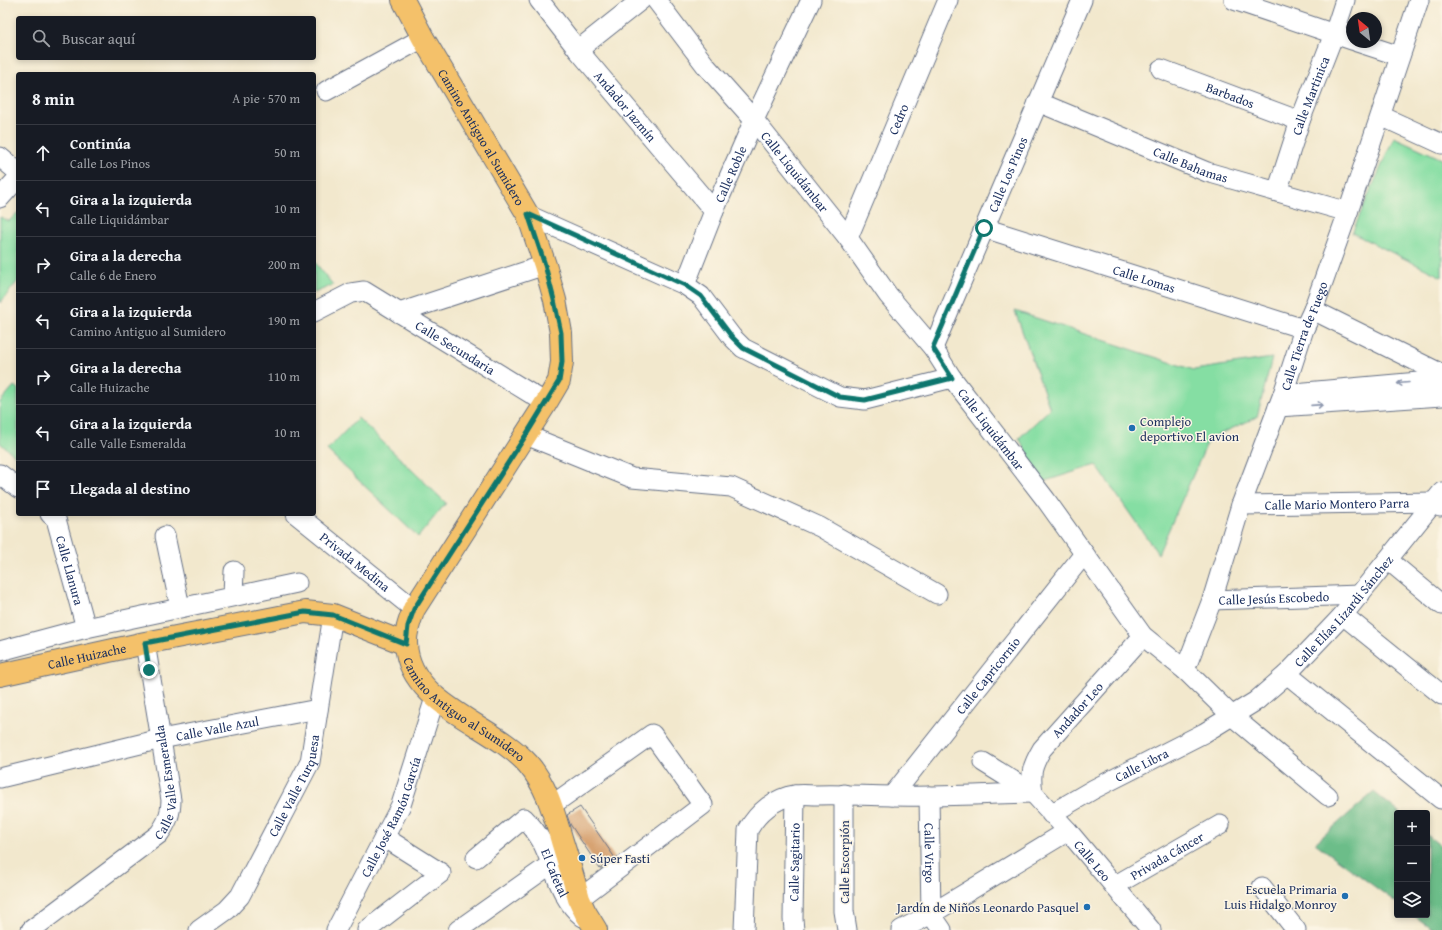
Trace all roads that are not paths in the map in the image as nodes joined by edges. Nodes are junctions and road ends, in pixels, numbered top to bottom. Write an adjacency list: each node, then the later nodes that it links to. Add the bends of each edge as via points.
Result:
1 (403, 0): 12 (main road, Camino Antiguo al Sumidero)
2 (539, 0): 15 (street, Andador Jazmín)
3 (641, 0): 15 (street)
4 (656, 0): 21 (street, Calle Liquidámbar, via 706,66)
5 (811, 0): 21 (street, Calle Roble)
6 (948, 0): 33 (street, Cedro)
7 (1082, 0): 19 (street, Calle Los Pinos)
8 (1234, 0): 11 (street)
9 (1345, 0): 11 (street, Calle Martinica)
10 (1419, 0): 16 (street, Calle Tierra de Fuego)
11 (1334, 34): 13 (street); 22 (street, Calle Martinica)
12 (423, 38): 18 (street); 31 (main road, Camino Antiguo al Sumidero)
13 (1346, 38)
14 (1375, 48): 16 (street)
15 (578, 50): 29 (street, Andador Jazmín)
16 (1400, 56): 20 (street, Calle Tierra de Fuego)
17 (1161, 69): 22 (street, Barbados)
18 (326, 91)
19 (1038, 102): 27 (street, Calle Bahamas, via 1207,172); 32 (street, Calle Los Pinos)
20 (1381, 116): 23 (street); 30 (street, Calle Tierra de Fuego)
21 (754, 120): 29 (street, Calle Roble); 33 (street, Calle Liquidámbar)
22 (1300, 121): 27 (street, Calle Martinica)
23 (1442, 144)
24 (0, 157): 25 (street)
25 (16, 170)
26 (16, 180): 28 (street)
27 (1277, 192): 30 (street, Calle Bahamas)
28 (0, 198)
29 (714, 211): 35 (street, Calle Roble)
30 (1348, 212): 36 (street, Calle Tierra de Fuego)
31 (528, 214): 34 (main road, Camino Antiguo al Sumidero); 35 (street)
32 (984, 228): 39 (street, Calle Lomas); 40 (street, Calle Los Pinos)
33 (848, 238): 40 (street, Calle Liquidámbar, via 888,295)
34 (545, 265): 38 (street); 46 (main road, Camino Antiguo al Sumidero, via 561,333 562,362 559,381)
35 (685, 285): 42 (street, via 701,296 743,348 840,397 865,400)
36 (1313, 310): 39 (street, Calle Tierra de Fuego); 41 (street)
37 (316, 311): 38 (street, Calle Secundaria, via 351,293 364,292)
38 (399, 313): 46 (street, Calle Secundaria)
39 (1304, 329): 45 (street, Calle Tierra de Fuego)
40 (933, 348): 42 (street, Calle Liquidámbar)
41 (1442, 374)
42 (952, 378): 55 (street, Calle Liquidámbar)
43 (1442, 383): 45 (street, one-way to 45, via 1430,381)
44 (1442, 396): 45 (street, one-way to 44)
45 (1280, 400): 51 (street, Calle Tierra de Fuego)
46 (546, 403): 47 (main road, Camino Antiguo al Sumidero)
47 (526, 435): 59 (street, via 632,478 731,487 820,527); 65 (main road, Camino Antiguo al Sumidero)
48 (0, 474): 49 (street)
49 (16, 486)
50 (1439, 501): 51 (street, Calle Mario Montero Parra); 56 (street, Calle Elías Lizardi Sánchez)
51 (1241, 505): 62 (street, Calle Tierra de Fuego)
52 (52, 516): 68 (street, Calle Llanura, via 56,519)
53 (298, 516): 65 (street, Privada Medina)
54 (165, 536): 64 (street)
55 (1084, 554): 69 (street, Calle Liquidámbar); 86 (street, Calle Capricornio)
56 (1388, 560): 60 (street, Calle Elías Lizardi Sánchez); 63 (street)
57 (234, 570): 61 (street)
58 (297, 583): 61 (street, Calle Huizache)
59 (937, 594)
60 (1360, 595): 62 (street, Calle Jesús Escobedo); 67 (street, Calle Elías Lizardi Sánchez)
61 (233, 596): 64 (street, Calle Huizache)
62 (1212, 600): 73 (street, Calle Tierra de Fuego)
63 (1442, 605)
64 (180, 607): 68 (street, Calle Huizache)
65 (414, 609): 71 (main road, Camino Antiguo al Sumidero, via 408,626)
66 (333, 615): 70 (main road, Calle Huizache, via 305,612); 71 (main road, Calle Huizache); 78 (street, Calle Valle Turquesa)
67 (1343, 615): 74 (street, Calle Elías Lizardi Sánchez); 76 (street)
68 (86, 628): 72 (street, Calle Huizache)
69 (1143, 636): 73 (street, Calle Liquidámbar); 83 (street, Andador Leo, via 1042,749 1033,765)
70 (145, 643): 75 (main road, Calle Huizache); 80 (street, Calle Valle Esmeralda)
71 (406, 644): 77 (main road, Camino Antiguo al Sumidero, via 410,664 420,684)
72 (0, 651)
73 (1185, 670): 79 (street, Calle Liquidámbar)
74 (1286, 674): 79 (street, Calle Elías Lizardi Sánchez, via 1256,701); 89 (street)
75 (0, 675)
76 (1442, 696)
77 (435, 698): 90 (main road, Camino Antiguo al Sumidero, via 515,752 528,764); 94 (street, Calle José Ramón García, via 401,804)
78 (318, 710): 80 (street, Calle Valle Azul); 103 (street, Calle Valle Turquesa, via 310,762 240,896 227,910)
79 (1232, 716): 88 (street, Calle Liquidámbar); 91 (street, Calle Libra, via 1204,733 1094,788)
80 (161, 738): 82 (street, Calle Valle Azul); 102 (street, Calle Valle Esmeralda, via 171,800 171,809 164,827 159,834)
81 (983, 762): 83 (street, Calle Leo)
82 (0, 778)
83 (1033, 793): 87 (street); 91 (street, Calle Leo)
84 (844, 794): 85 (street); 86 (street); 109 (street, Calle Escorpión, via 844,911)
85 (795, 795): 107 (street, via 764,809 754,818 748,830); 108 (street, Calle Sagitario)
86 (892, 796): 87 (street)
87 (930, 796): 100 (street, Calle Virgo)
88 (1328, 796)
89 (1441, 799)
90 (552, 805): 99 (main road, Camino Antiguo al Sumidero); 99 (street, via 652,734 703,805)
91 (1051, 814): 93 (street, Calle Leo)
92 (1220, 825): 97 (street, Privada Cáncer)
93 (1068, 831): 97 (street, Calle Leo); 100 (street)
94 (384, 837): 104 (street, Calle José Ramón García); 105 (street, via 441,873)
95 (476, 858): 96 (street, El Cafetal, via 524,818 543,843)
96 (551, 864): 101 (street, El Cafetal, via 569,904); 106 (street)
97 (1114, 886): 112 (street, Calle Leo)
98 (1262, 887): 113 (street)
99 (579, 899): 101 (main road, Camino Antiguo al Sumidero)
100 (931, 914): 110 (street); 111 (street)
101 (594, 927)
102 (31, 930)
103 (200, 930)
104 (336, 930)
105 (367, 930)
106 (458, 930)
107 (744, 930)
108 (794, 930)
109 (847, 930)
110 (901, 930)
111 (942, 930)
112 (1151, 930)
113 (1296, 930)

